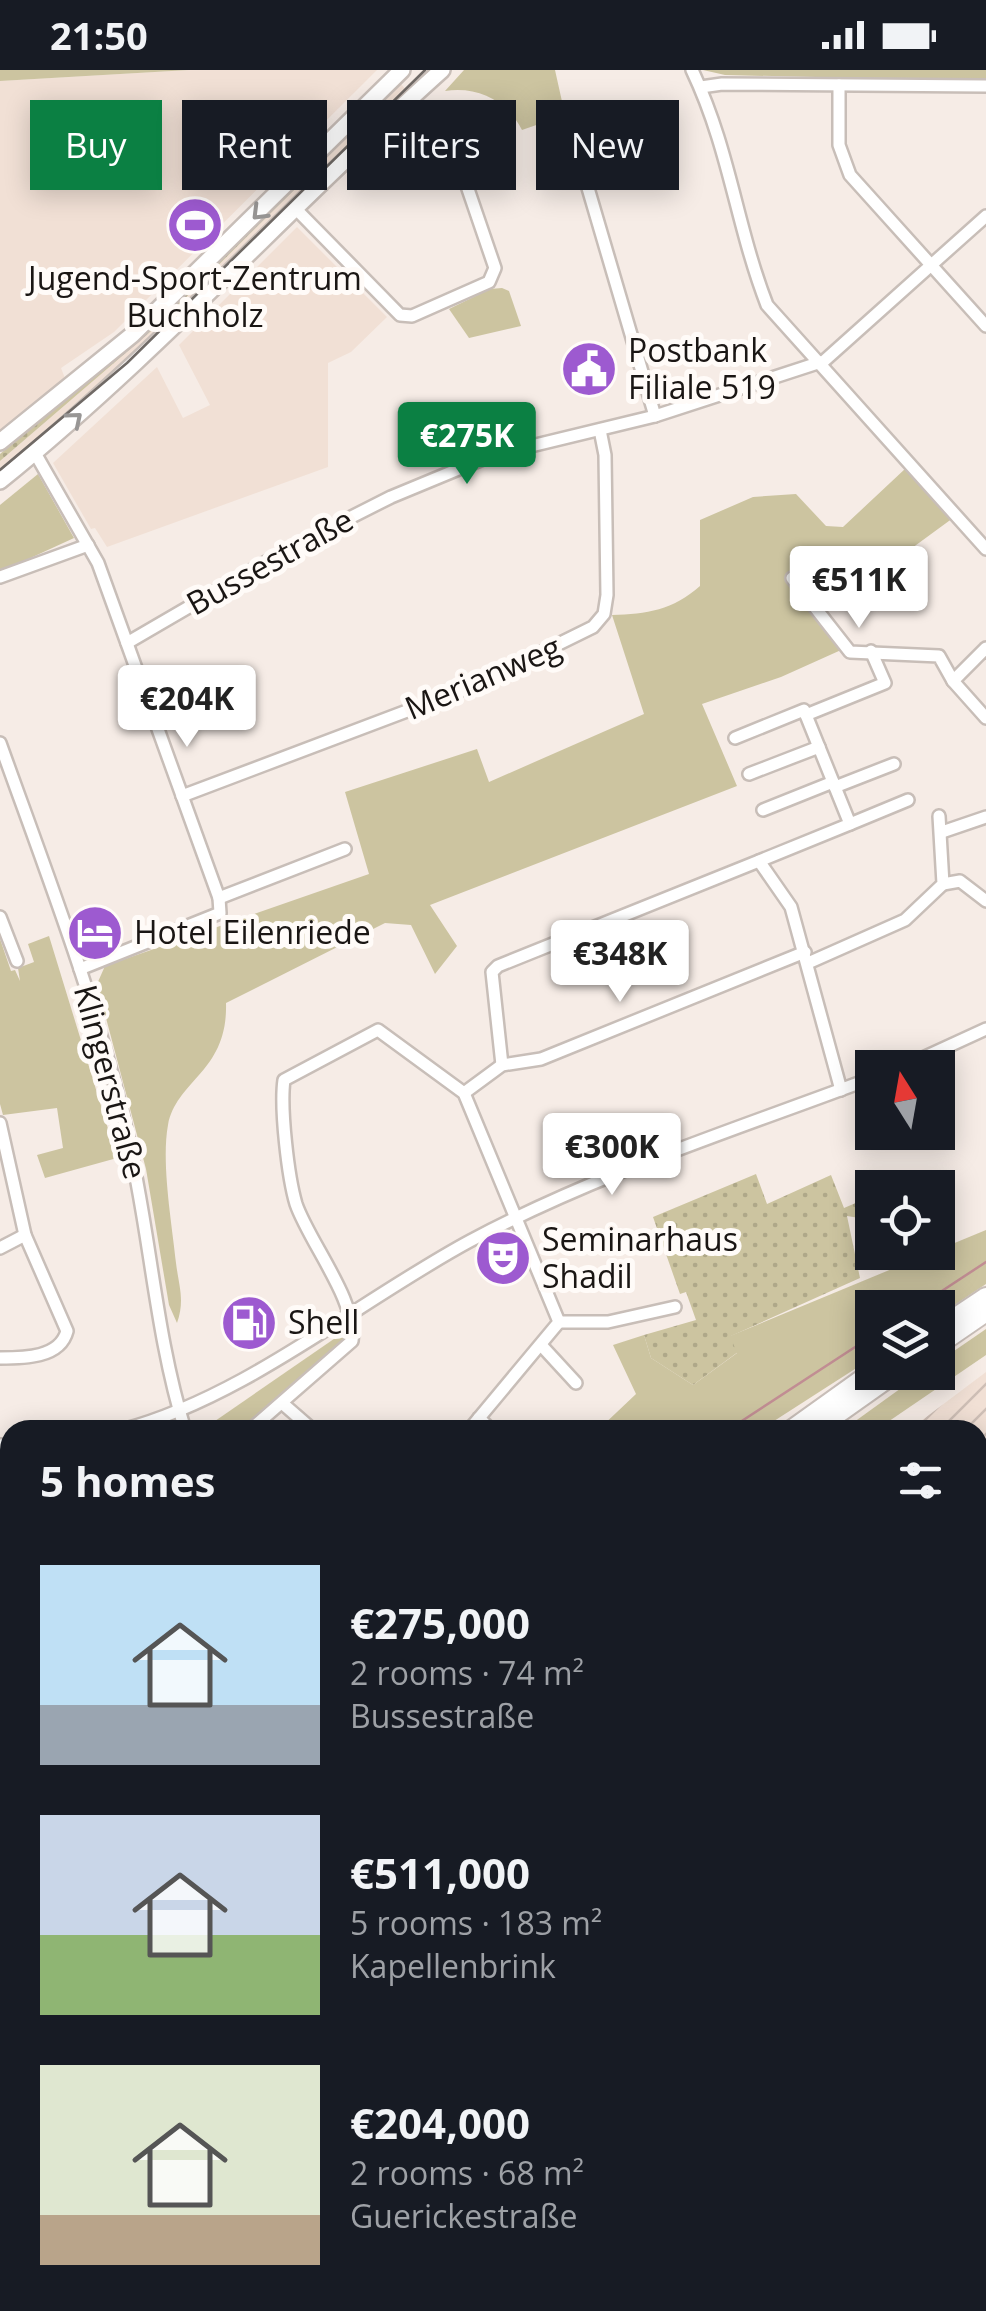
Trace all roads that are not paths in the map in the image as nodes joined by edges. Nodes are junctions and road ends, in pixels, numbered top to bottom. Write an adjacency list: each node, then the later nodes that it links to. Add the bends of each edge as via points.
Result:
1 (402, 70): 16 (main road, one-way to 16, via 132,336)
2 (442, 70): 7 (main road)
3 (692, 70): 6 (street)
4 (839, 85): 5 (street); 6 (street); 11 (street, via 841,158)
5 (986, 86)
6 (700, 87): 13 (street, via 768,305)
7 (409, 99): 9 (main road); 9 (street, via 454,148 495,268 489,282 412,316 400,314)
8 (589, 190): 14 (street)
9 (295, 208): 17 (main road, one-way to 9, via 174,329)
10 (986, 216): 11 (street)
11 (930, 264): 12 (street); 13 (street)
12 (986, 326)
13 (818, 364): 14 (street, Bussestraße); 20 (street)
14 (655, 416): 15 (street, Bussestraße)
15 (600, 430): 23 (street, Bussestraße, via 511,448 390,496); 35 (street, Merianweg, via 606,595 594,628 473,686)
16 (0, 442)
17 (36, 452): 18 (main road); 19 (street)
18 (0, 485)
19 (88, 545): 21 (street); 23 (street)
20 (986, 550)
21 (0, 577)
22 (792, 578): 25 (street, via 850,652)
23 (127, 643): 35 (street)
24 (986, 648): 26 (street)
25 (871, 651): 26 (street, via 939,656); 27 (street, via 886,683)
26 (953, 681): 28 (street)
27 (806, 716): 29 (street, via 804,710); 31 (street)
28 (986, 718)
29 (734, 738)
30 (0, 743): 50 (street, Klingerstraße)
31 (818, 747): 33 (street); 34 (street)
32 (894, 764): 34 (street)
33 (749, 774)
34 (834, 785): 37 (street); 40 (street)
35 (182, 796): 45 (street)
36 (908, 800): 40 (street)
37 (763, 810)
38 (938, 816): 41 (street)
39 (986, 817): 41 (street)
40 (850, 824): 43 (street)
41 (942, 832): 44 (street)
42 (345, 849): 45 (street)
43 (759, 861): 48 (street, via 791,907); 53 (street, via 498,966 492,972)
44 (942, 884): 46 (street, via 960,881); 48 (street, via 905,920)
45 (220, 898): 50 (street, via 220,913)
46 (986, 901)
47 (0, 917): 49 (street)
48 (806, 957): 53 (street, via 541,1060); 55 (street)
49 (17, 961)
50 (80, 969): 75 (street, Klingerstraße, via 126,1127)
51 (986, 1029): 52 (street)
52 (940, 1050)
53 (502, 1065): 56 (street)
54 (855, 1085): 55 (street)
55 (841, 1090): 58 (street, via 676,1150)
56 (464, 1093): 58 (street); 64 (street, via 378,1030 284,1080 296,1204)
57 (0, 1122): 59 (street)
58 (513, 1220): 64 (street); 66 (street)
59 (25, 1234): 60 (street); 69 (street, via 67,1331 51,1350)
60 (0, 1248)
61 (986, 1296): 65 (highway)
62 (676, 1307): 66 (street, via 608,1322)
63 (986, 1312): 67 (highway)
64 (348, 1314): 74 (street, via 352,1340); 75 (street)
65 (955, 1317)
66 (559, 1322): 68 (street)
67 (955, 1333)
68 (541, 1345): 70 (street); 76 (street)
69 (0, 1358)
70 (576, 1383)
71 (858, 1390): 81 (highway)
72 (862, 1390): 82 (highway)
73 (864, 1390): 83 (highway)
74 (282, 1403): 79 (street); 80 (street)
75 (178, 1409): 77 (street); 78 (street, Klingerstraße)
76 (479, 1418)
77 (149, 1420)
78 (182, 1420)
79 (262, 1420)
80 (302, 1420)
81 (808, 1420)
82 (827, 1420)
83 (834, 1420)

